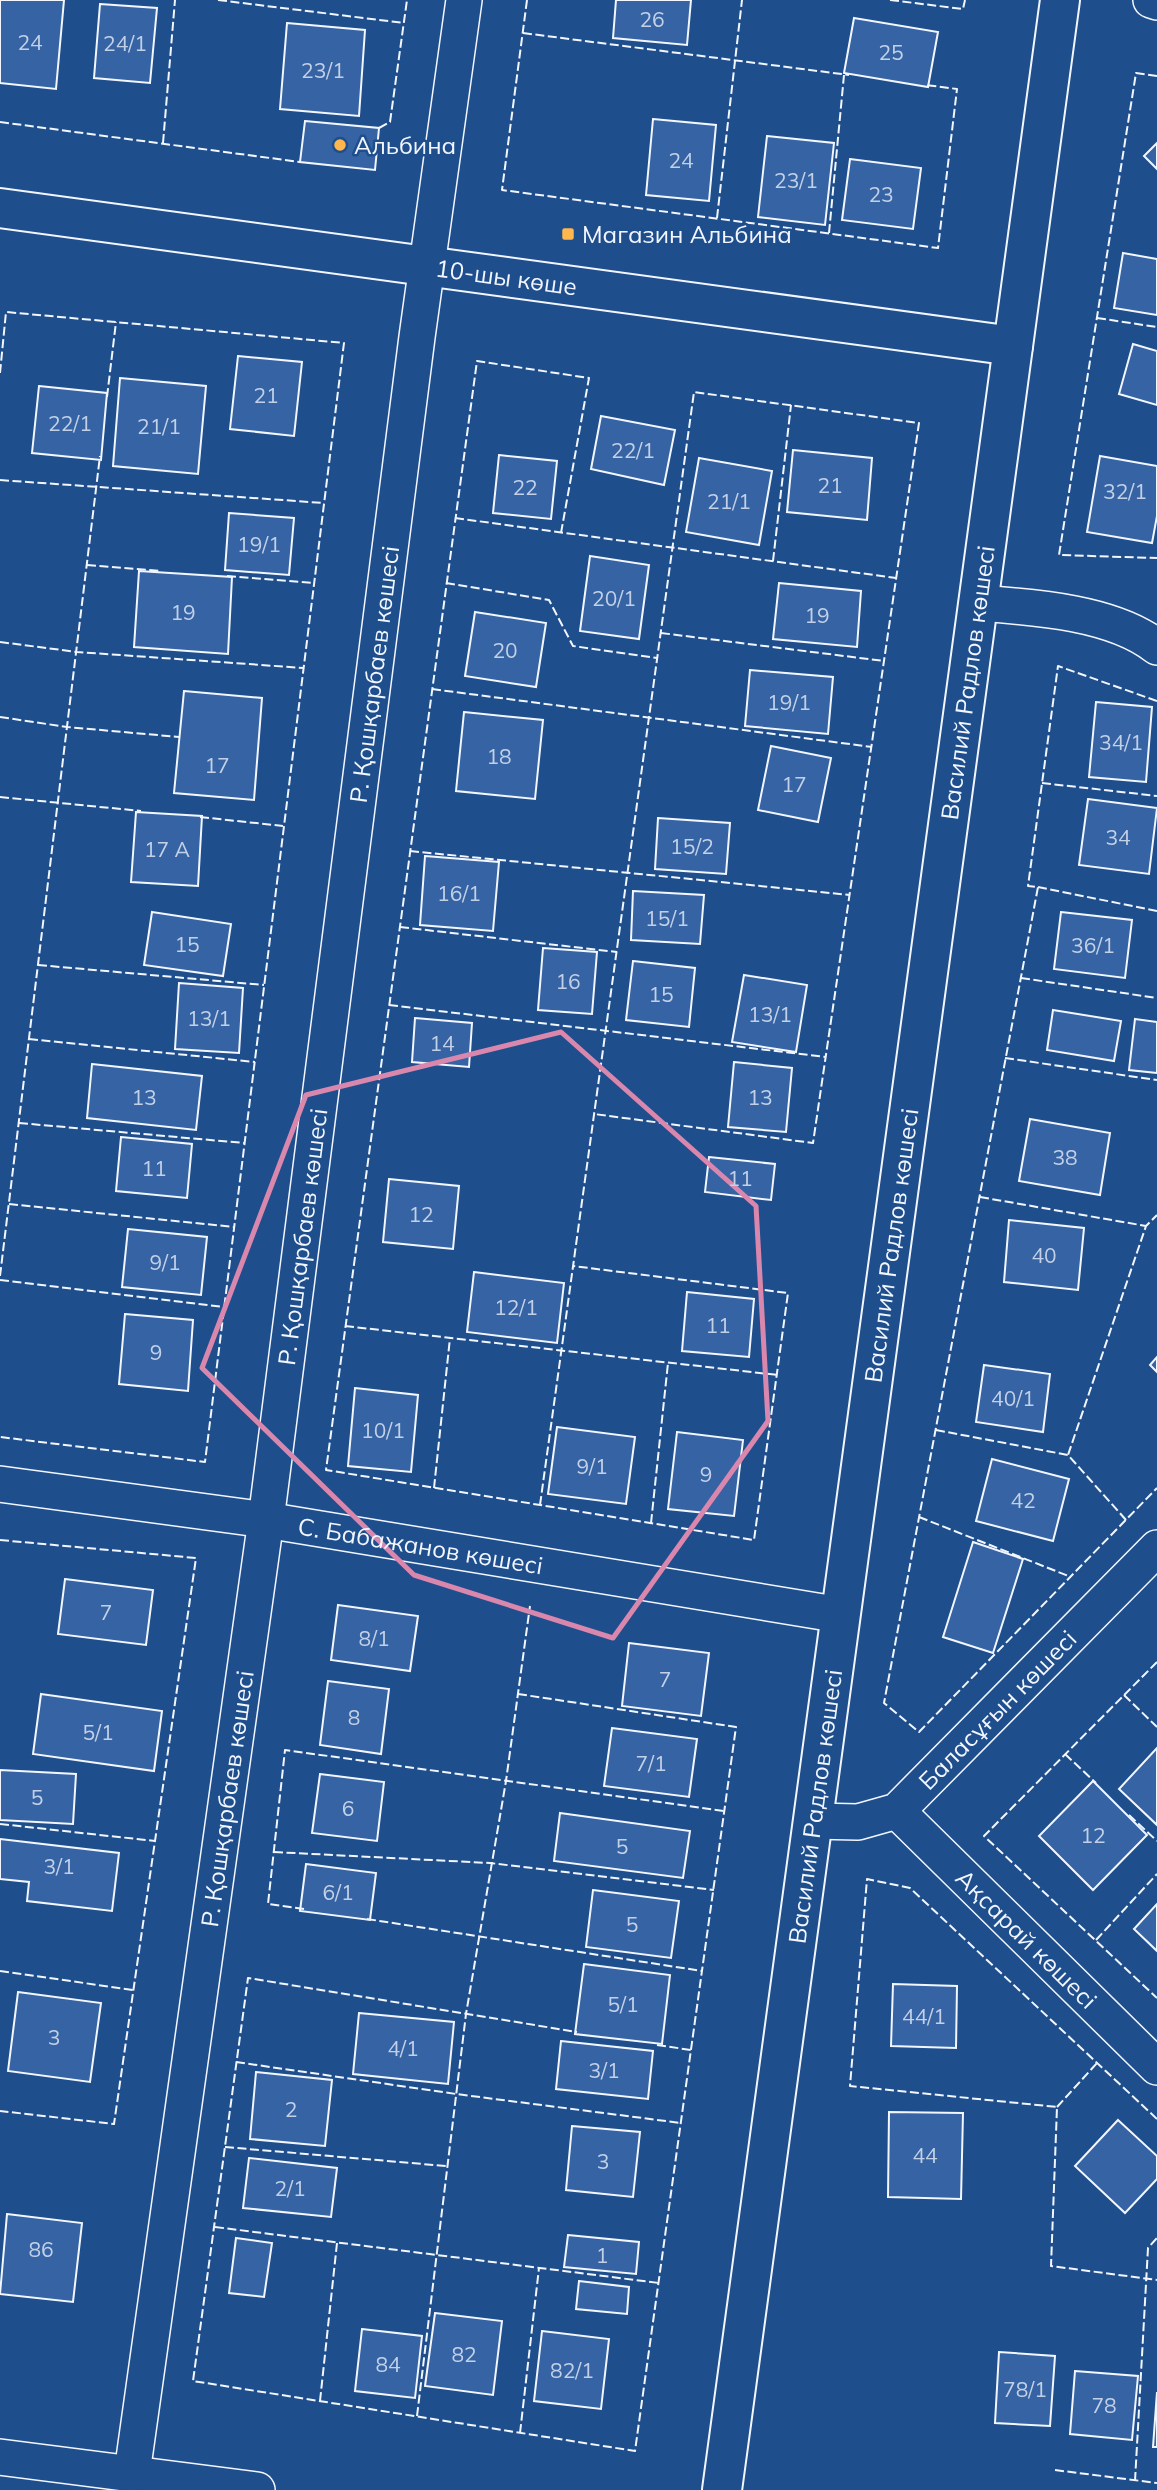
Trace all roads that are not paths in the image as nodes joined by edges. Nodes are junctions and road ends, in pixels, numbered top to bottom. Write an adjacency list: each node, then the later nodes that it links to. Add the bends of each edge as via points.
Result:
1 (464, 0): 6 (street, Р. Қошқарбаев көшесі)
2 (1060, 0): 7 (street, Василий Радлов көшесі)
3 (1151, 0): 4 (street)
4 (1157, 2)
5 (0, 208): 6 (street, 10-шы көше)
6 (428, 266): 7 (street, 10-шы көше); 11 (street, Р. Қошқарбаев көшесі)
7 (1013, 346): 8 (street, Василий Радлов көшесі)
8 (978, 603): 9 (street, via 1105,620); 13 (street, Василий Радлов көшесі)
9 (1157, 647)
10 (0, 1484): 11 (street, С. Бабажанов көшесі)
11 (265, 1520): 13 (street, С. Бабажанов көшесі); 18 (street, Р. Қошқарбаев көшесі)
12 (1157, 1548): 14 (street, Баласұғын көшесі)
13 (841, 1615): 15 (street, Василий Радлов көшесі)
14 (897, 1811): 15 (street, Баласұғын көшесі, via 858,1822); 16 (street, Ақсарай көшесі)
15 (813, 1821): 20 (street, Василий Радлов көшесі)
16 (1157, 2067)
17 (0, 2457): 18 (street)
18 (132, 2473): 19 (street)
19 (257, 2490)
20 (722, 2490)

